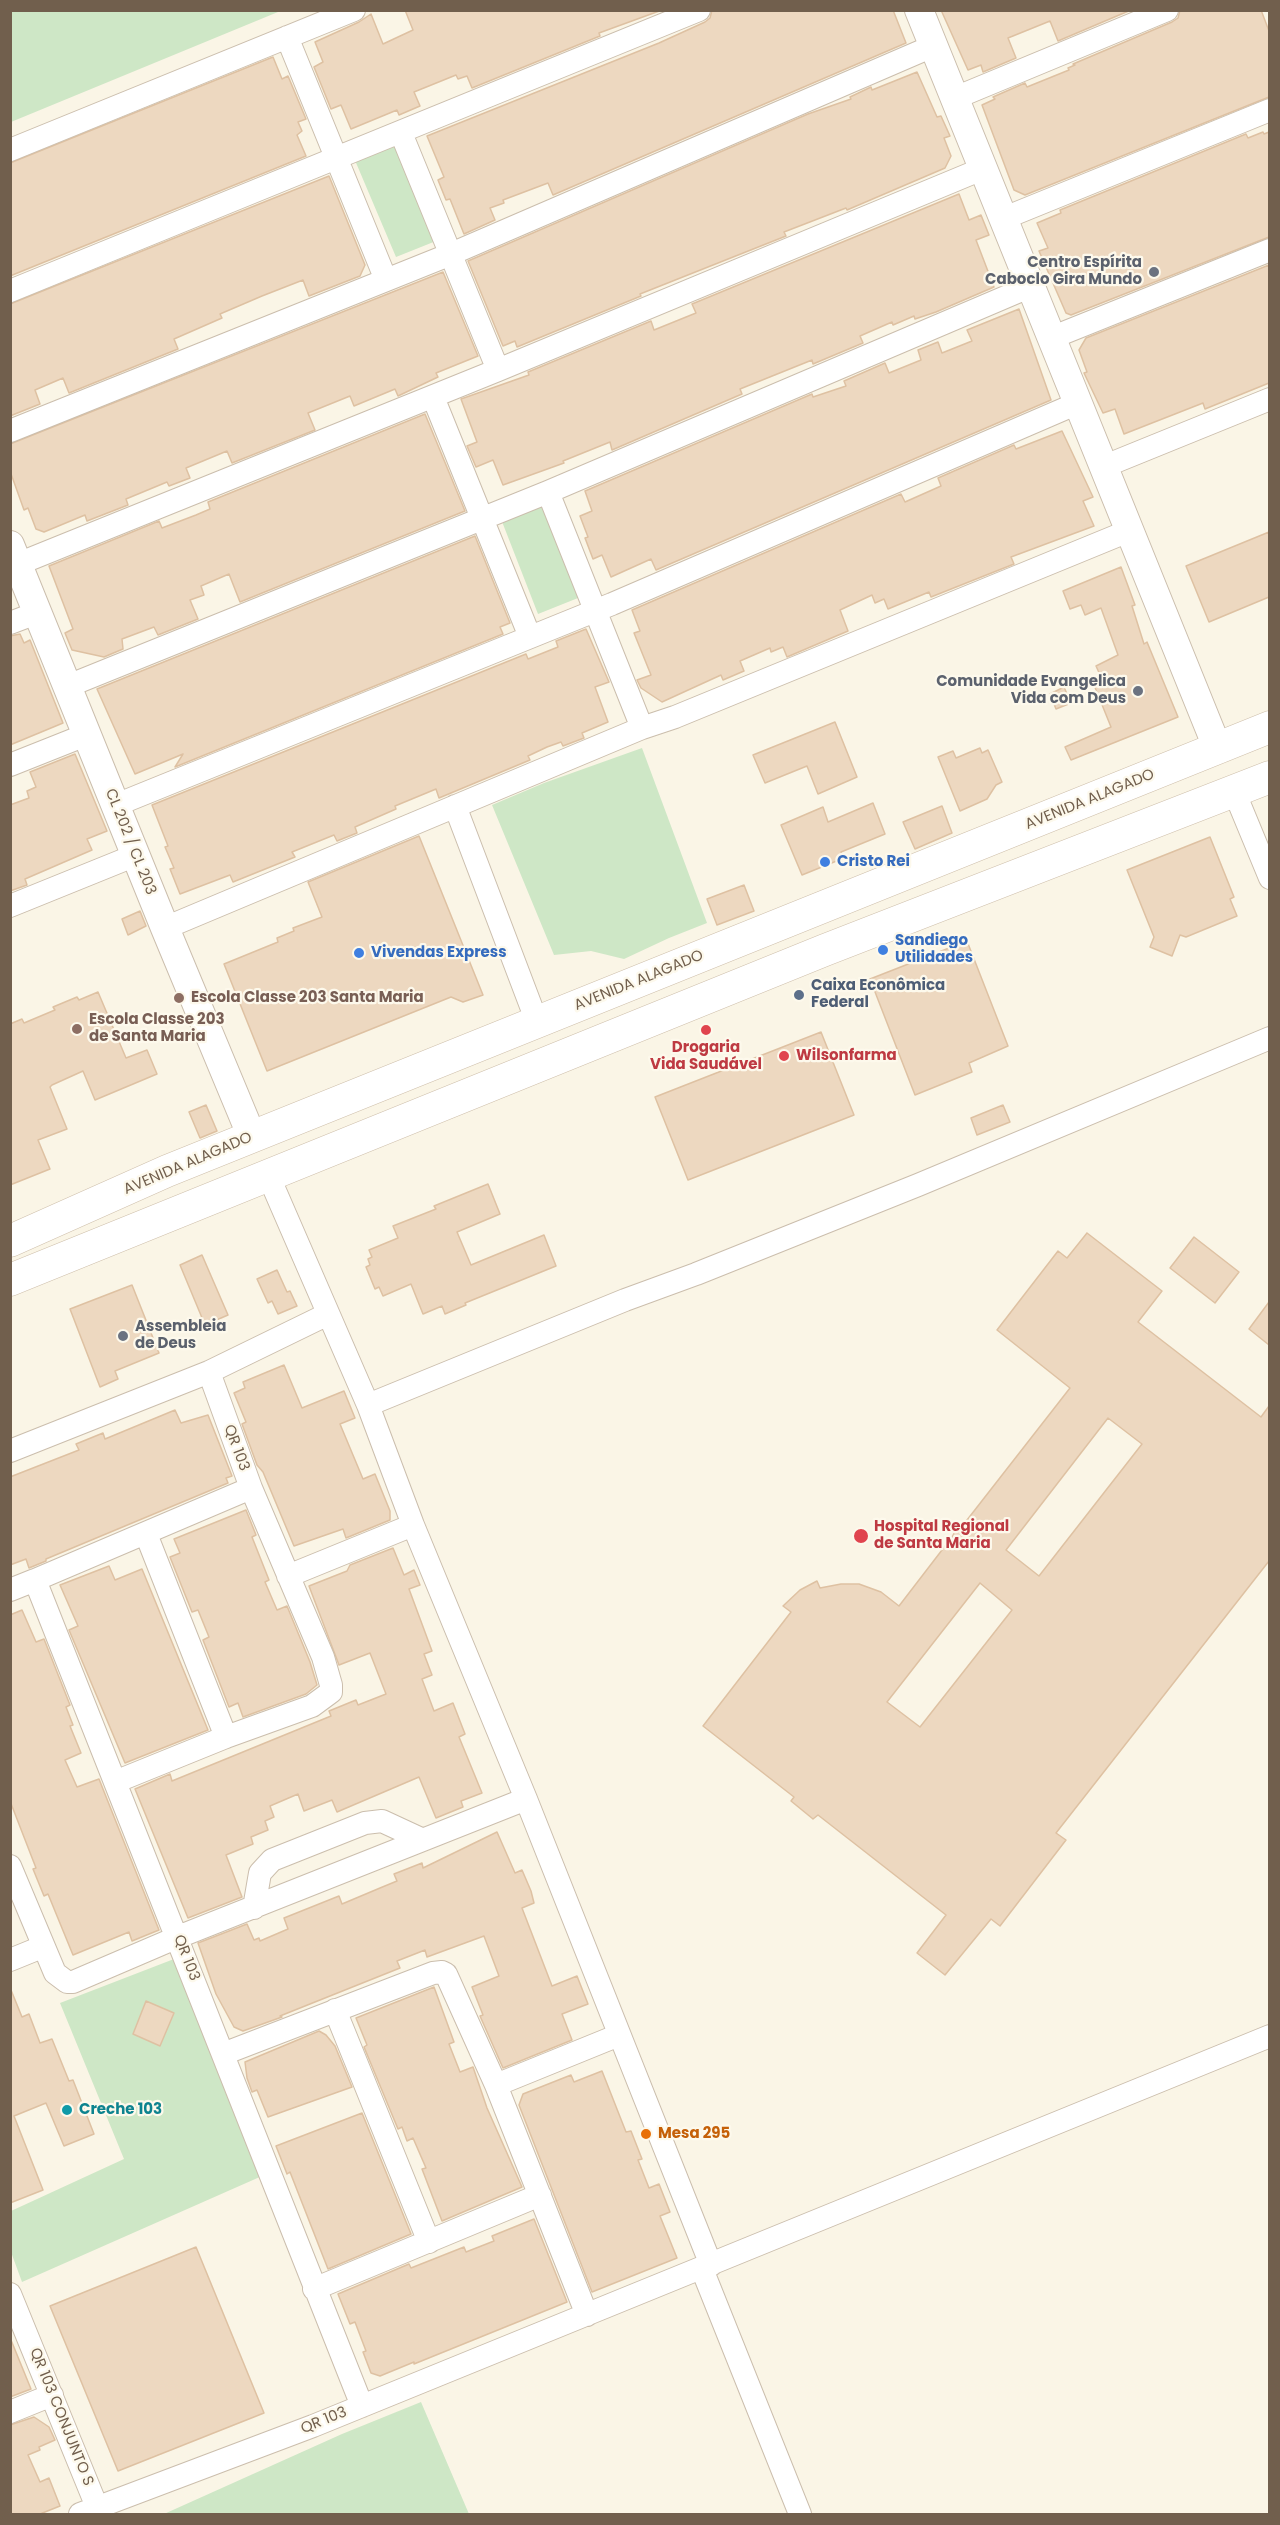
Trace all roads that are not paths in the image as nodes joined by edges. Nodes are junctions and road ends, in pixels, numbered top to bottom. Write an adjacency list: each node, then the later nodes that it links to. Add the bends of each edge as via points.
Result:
1 (354, 10): 5 (street)
2 (699, 10): 9 (street)
3 (919, 10): 6 (street)
4 (1167, 10): 7 (street)
5 (287, 38): 10 (street); 11 (street)
6 (933, 46): 7 (street); 15 (street)
7 (955, 98): 12 (street)
8 (1269, 110): 13 (street)
9 (401, 133): 11 (street); 15 (street)
10 (10, 150)
11 (337, 159): 16 (street); 18 (street)
12 (982, 169): 13 (street); 20 (street)
13 (1002, 219): 17 (street)
14 (1269, 250): 19 (street)
15 (451, 254): 16 (street); 20 (street)
16 (386, 280): 24 (street)
17 (1029, 287): 19 (street); 26 (street)
18 (10, 291)
19 (1051, 338): 23 (street)
20 (498, 370): 21 (street)
21 (433, 397): 27 (street); 29 (street)
22 (1269, 399): 25 (street)
23 (1078, 403): 25 (street); 30 (street)
24 (10, 431)
25 (1105, 466): 28 (street)
26 (548, 492): 27 (street); 30 (street)
27 (483, 519): 33 (street); 34 (street)
28 (1131, 530): 36 (street); 38 (street)
29 (14, 555): 31 (street, CL 202 / CL 203)
30 (596, 610): 33 (street); 36 (street)
31 (39, 612): 32 (street); 34 (street, CL 202 / CL 203)
32 (10, 623)
33 (530, 637): 43 (street)
34 (68, 686): 37 (street, CL 202 / CL 203)
35 (1269, 727): 38 (main road, AVENIDA ALAGADO)
36 (642, 728): 44 (street)
37 (88, 734): 39 (street); 43 (street, CL 202 / CL 203)
38 (1217, 747): 41 (main road, AVENIDA ALAGADO)
39 (10, 765)
40 (1269, 777): 42 (main road)
41 (1145, 778): 46 (main road, via 1120,797 1043,826 1040,843); 47 (main road, AVENIDA ALAGADO)
42 (1234, 791): 46 (main road); 48 (street)
43 (116, 805): 45 (street, CL 202 / CL 203)
44 (455, 806): 51 (street); 52 (street)
45 (136, 855): 49 (street); 51 (street, CL 202 / CL 203)
46 (1054, 860): 50 (main road)
47 (904, 874): 50 (main road); 52 (main road, AVENIDA ALAGADO)
48 (1269, 878)
49 (10, 906)
50 (903, 921): 56 (main road)
51 (165, 928): 54 (street, CL 202 / CL 203)
52 (537, 1022): 54 (main road, AVENIDA ALAGADO)
53 (1269, 1038): 64 (street, via 918,1185)
54 (252, 1137): 55 (main road, AVENIDA ALAGADO)
55 (167, 1171): 57 (main road, AVENIDA ALAGADO); 59 (main road, via 130,1196 42,1234)
56 (269, 1177): 59 (main road); 62 (street)
57 (10, 1242)
58 (10, 1252): 60 (main road, via 14,1256)
59 (54, 1261): 61 (main road)
60 (10, 1267)
61 (10, 1280)
62 (328, 1314): 63 (street); 64 (street)
63 (209, 1372): 65 (street); 66 (street, QR 103)
64 (368, 1405): 67 (street)
65 (10, 1450)
66 (251, 1488): 68 (street, QR 103); 69 (street)
67 (412, 1525): 69 (street); 74 (street)
68 (146, 1533): 70 (street, QR 103); 72 (street)
69 (288, 1576): 72 (street, via 323,1657 331,1692 312,1706)
70 (35, 1580): 71 (street); 73 (street, QR 103)
71 (10, 1590)
72 (226, 1737): 73 (street)
73 (115, 1782): 78 (street, QR 103)
74 (526, 1799): 75 (street); 82 (street)
75 (423, 1840): 77 (street); 77 (street, via 382,1821 365,1823 272,1860 260,1873)
76 (10, 1866): 79 (street)
77 (254, 1908): 78 (street)
78 (178, 1937): 79 (street, via 73,1982 55,1973); 84 (street, QR 103)
79 (42, 1947): 80 (street)
80 (10, 1960)
81 (335, 2010): 84 (street); 85 (street, via 442,1971); 87 (street)
82 (619, 2035): 85 (street); 88 (street)
83 (1269, 2036): 88 (street)
84 (223, 2054): 89 (street, QR 103)
85 (496, 2085): 86 (street)
86 (540, 2195): 87 (street); 91 (street)
87 (429, 2242): 89 (street)
88 (707, 2267): 91 (street); 96 (street)
89 (314, 2289): 93 (street, QR 103)
90 (10, 2294): 92 (street, QR 103 CONJUNTO S)
91 (587, 2315): 93 (street)
92 (52, 2395): 94 (street); 95 (street, QR 103 CONJUNTO S)
93 (362, 2406): 95 (street, QR 103)
94 (10, 2412)
95 (89, 2511)
96 (800, 2514)

